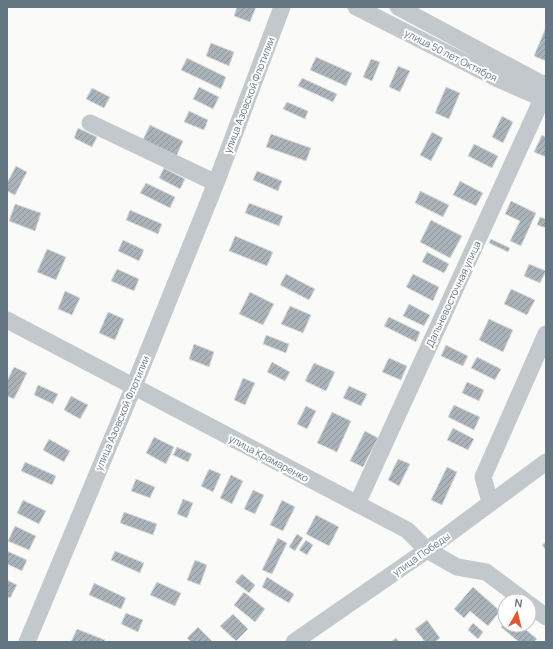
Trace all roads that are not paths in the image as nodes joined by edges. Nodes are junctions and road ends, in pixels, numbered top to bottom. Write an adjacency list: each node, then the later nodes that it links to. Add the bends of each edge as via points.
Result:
1 (282, 7): 6 (street, улица Азовской Флотилии)
2 (356, 7): 4 (street, улица 50 лет Октября, via 498,79)
3 (398, 7): 4 (street, улица 50 лет Октября)
4 (544, 92): 12 (street, Дальневосточная улица)
5 (90, 122): 6 (street)
6 (216, 183): 9 (street, улица Азовской Флотилии)
7 (7, 320): 9 (street, улица Крамаренко)
8 (546, 334): 11 (street, via 483,478)
9 (134, 386): 12 (street, улица Крамаренко); 17 (street, улица Азовской Флотилии)
10 (546, 462): 11 (street, улица Победы)
11 (490, 502): 13 (street, улица Победы)
12 (357, 504): 13 (street, улица Крамаренко, via 407,530)
13 (427, 550): 14 (street, улица Крамаренко, via 457,567 486,572); 18 (street, улица Победы)
14 (514, 593)
15 (537, 610): 16 (street)
16 (546, 617)
17 (27, 642)
18 (294, 642)

